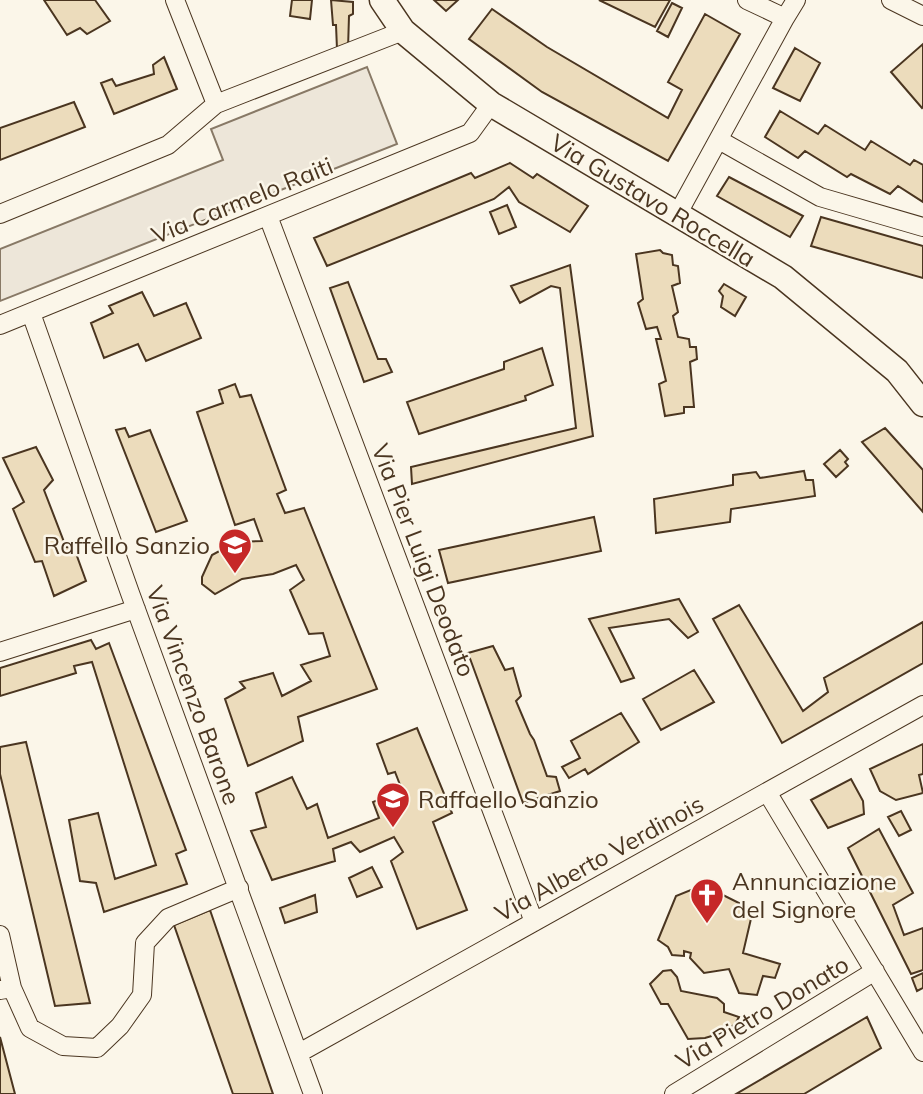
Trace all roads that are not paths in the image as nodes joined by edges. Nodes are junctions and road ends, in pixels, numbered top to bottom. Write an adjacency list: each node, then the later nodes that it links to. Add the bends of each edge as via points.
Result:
1 (175, 0): 9 (street)
2 (382, 0): 8 (street, Via Gustavo Roccella)
3 (747, 0): 7 (street)
4 (796, 0): 7 (street)
5 (891, 0): 6 (street)
6 (923, 16)
7 (785, 18): 11 (street)
8 (402, 30): 9 (street); 10 (street, Via Gustavo Roccella)
9 (216, 104): 12 (street, via 168,145)
10 (491, 104): 13 (street, Via Gustavo Roccella); 14 (street, Via Carmelo Raiti, via 470,133)
11 (719, 140): 13 (street); 15 (street, via 820,197)
12 (0, 215)
13 (677, 215): 18 (street, Via Gustavo Roccella, via 783,278 897,371)
14 (268, 216): 16 (street, Via Carmelo Raiti); 24 (street, Via Pier Luigi Deodato)
15 (923, 227)
16 (31, 313): 17 (street, Via Carmelo Raiti); 19 (street, Via Vincenzo Barone)
17 (0, 325)
18 (923, 404)
19 (136, 609): 20 (street); 23 (street, Via Vincenzo Barone)
20 (0, 652)
21 (923, 705): 22 (street, Via Alberto Verdinois)
22 (767, 792): 24 (street, Via Alberto Verdinois); 26 (street)
23 (239, 888): 27 (street, via 168,918 145,943 142,995 97,1048 63,1046 30,1028); 29 (street, Via Vincenzo Barone)
24 (534, 922): 29 (street, Via Alberto Verdinois)
25 (0, 935): 27 (street)
26 (875, 971): 28 (street); 31 (street, Via Pietro Donato)
27 (6, 989)
28 (923, 1052)
29 (299, 1053): 30 (street, Via Vincenzo Barone)
30 (313, 1094)
31 (674, 1094)

